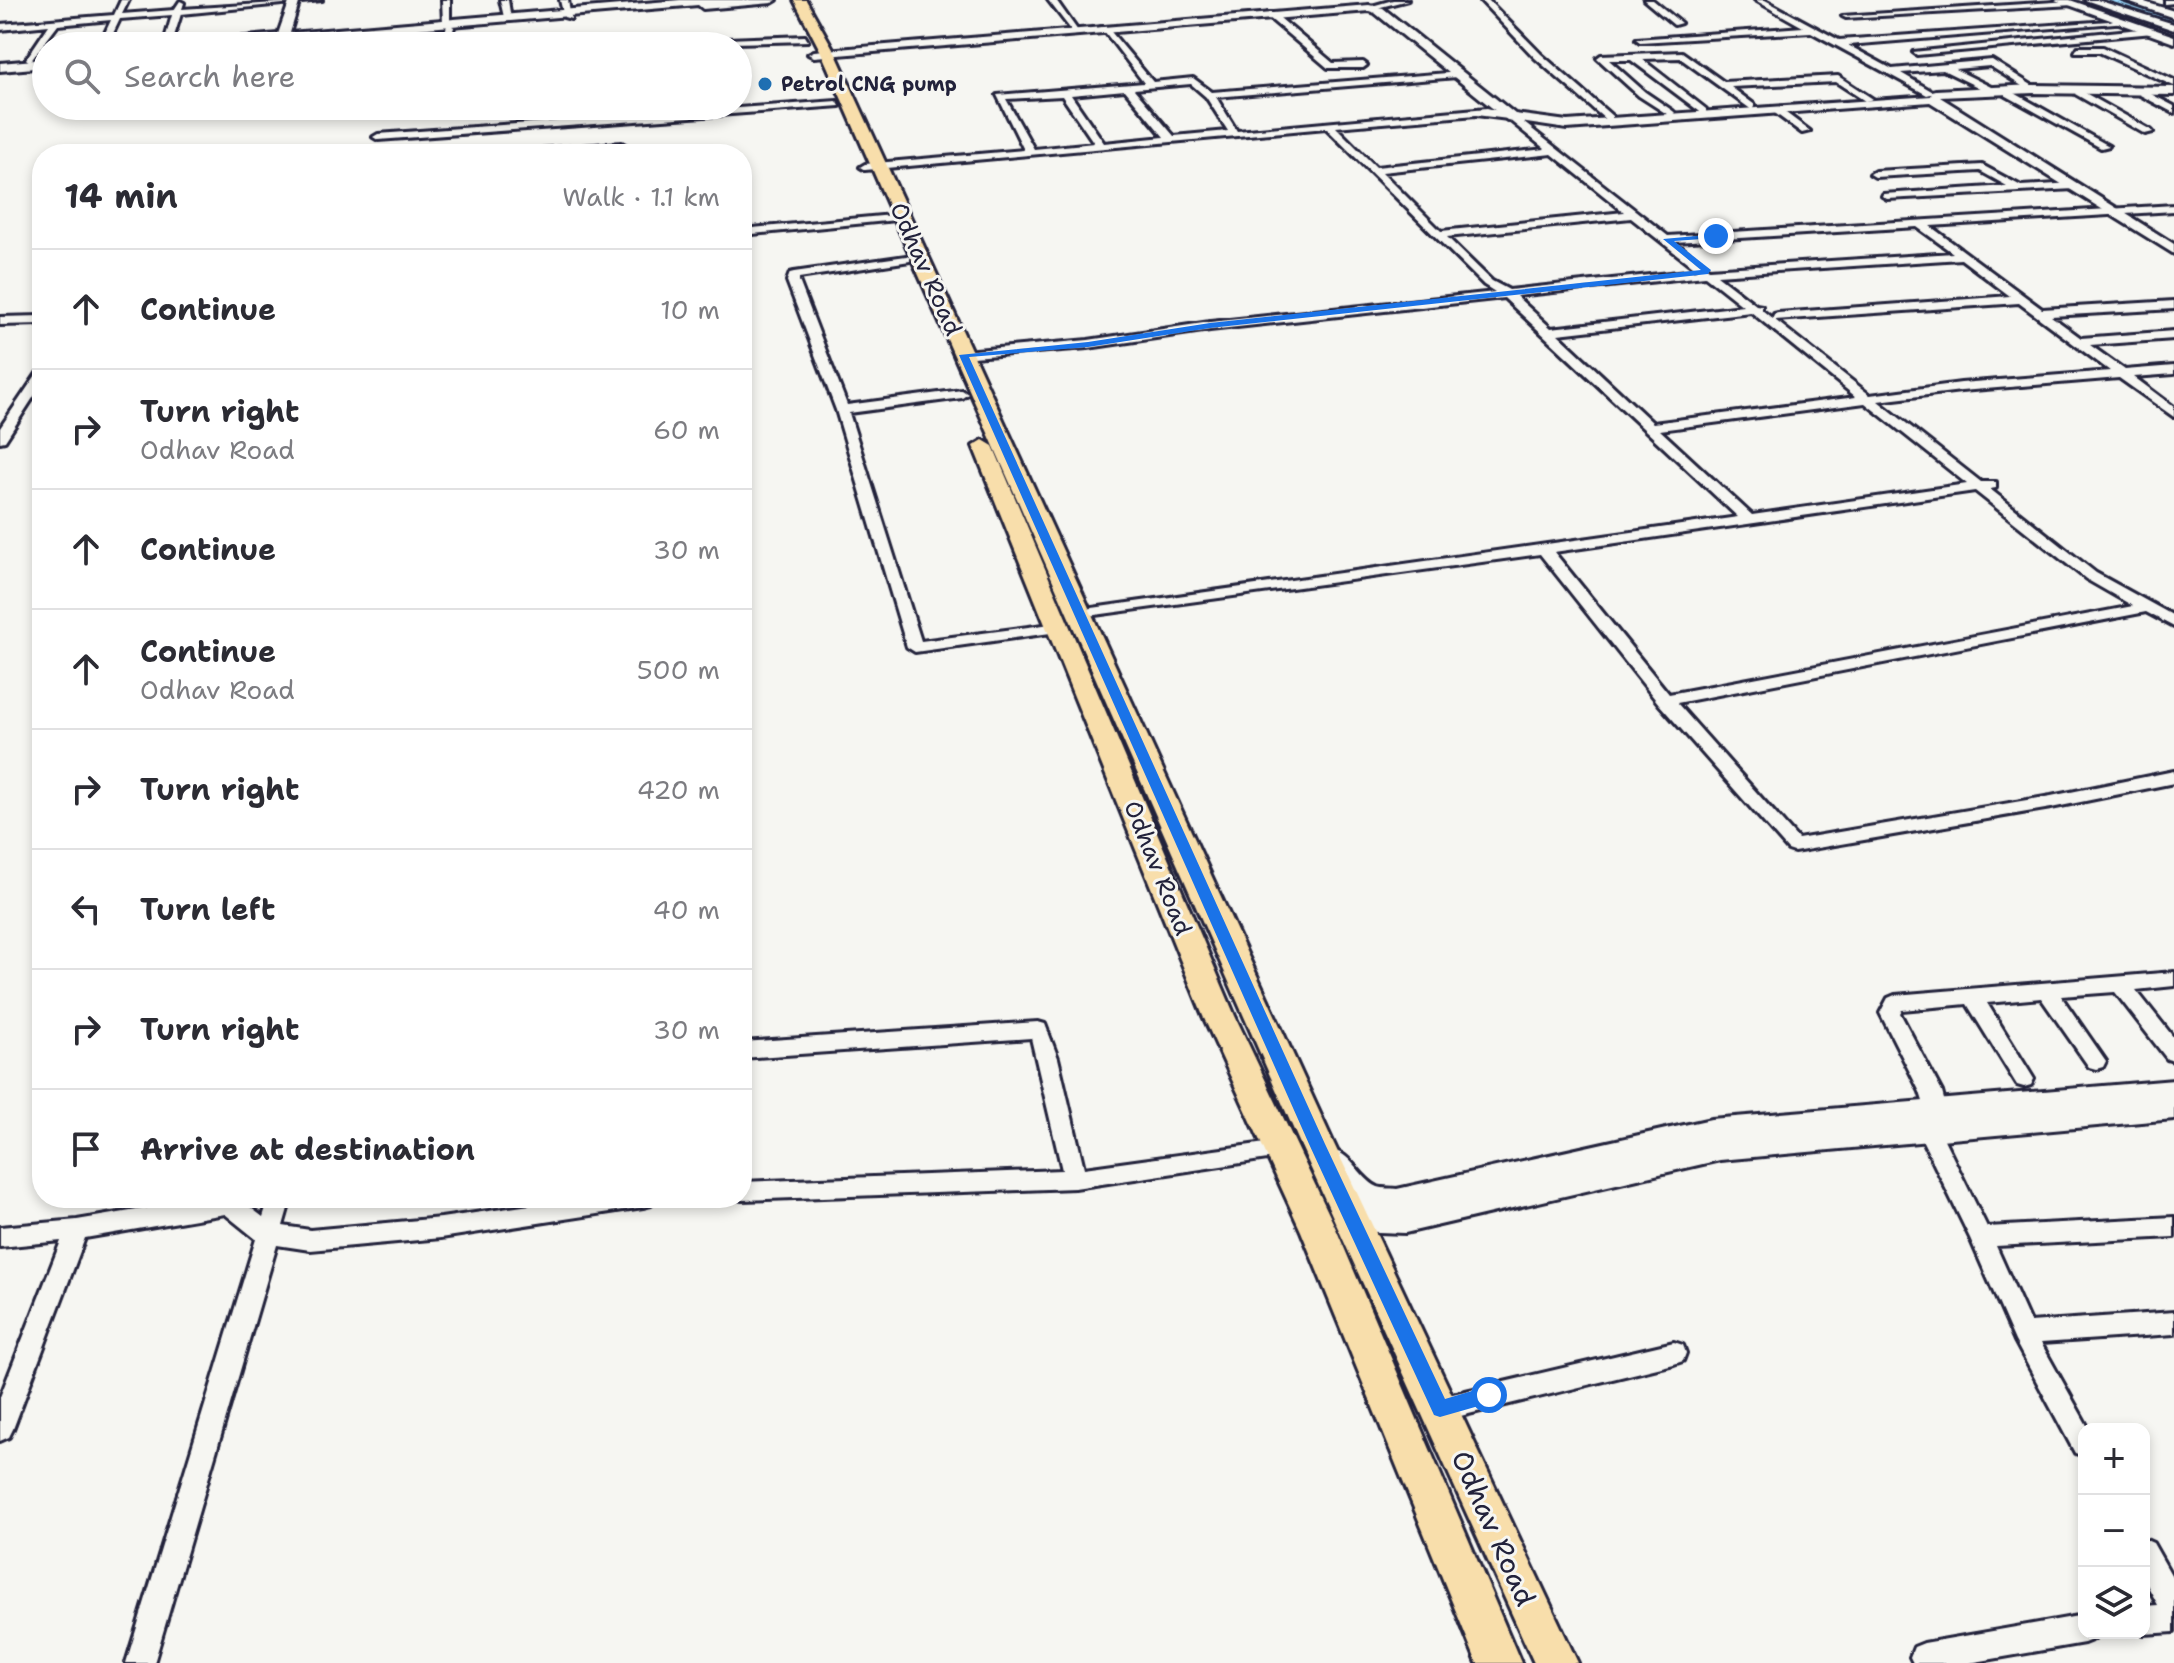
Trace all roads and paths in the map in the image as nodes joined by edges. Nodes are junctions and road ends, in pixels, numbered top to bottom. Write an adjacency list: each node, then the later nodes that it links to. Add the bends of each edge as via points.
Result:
1 (125, 0): 33 (street)
2 (181, 0): 26 (street)
3 (318, 0): 19 (street)
4 (446, 0): 39 (street)
5 (504, 0): 31 (street)
6 (718, 0): 23 (street)
7 (772, 0): 23 (street)
8 (784, 0): 59 (main road, Odhav Road)
9 (800, 0): 59 (main road, Odhav Road)
10 (1052, 0): 42 (street)
11 (1404, 0): 22 (street)
12 (1484, 0): 92 (street)
13 (1648, 0): 36 (street)
14 (1759, 0): 27 (street)
15 (1771, 0): 27 (street)
16 (1933, 0): 24 (street)
17 (2089, 0): 41 (street)
18 (2127, 0): 29 (street)
19 (301, 1): 26 (street); 49 (street); 50 (street)
20 (2066, 1): 24 (street); 34 (street); 55 (street)
21 (1370, 8): 22 (street); 28 (street); 42 (street)
22 (1390, 8): 70 (street); 95 (street)
23 (567, 10): 31 (street); 39 (street)
24 (1952, 10): 30 (street); 32 (street)
25 (7, 12): 40 (street)
26 (177, 12): 33 (street); 48 (street)
27 (1787, 13): 44 (street)
28 (1271, 15): 43 (street); 67 (street, via 1331,66)
29 (2174, 15)
30 (1846, 16)
31 (508, 17): 39 (street)
32 (1969, 17)
33 (116, 18): 35 (street); 47 (street)
34 (2123, 22): 45 (street); 53 (street)
35 (55, 23): 40 (street); 46 (street)
36 (1677, 23)
37 (1981, 23): 53 (street)
38 (1698, 24): 54 (street)
39 (449, 25): 51 (street); 52 (street)
40 (0, 26)
41 (2174, 27)
42 (1075, 29): 59 (street)
43 (1104, 29): 59 (street); 72 (street)
44 (1814, 29): 54 (street); 57 (street)
45 (2150, 31): 55 (street); 61 (street)
46 (49, 32)
47 (110, 32)
48 (171, 32)
49 (286, 32)
50 (298, 32)
51 (367, 32)
52 (448, 32)
53 (1991, 32): 57 (street)
54 (1714, 34): 56 (street)
55 (2174, 38)
56 (1640, 39)
57 (1836, 43): 69 (street)
58 (752, 48): 59 (street)
59 (817, 49): 85 (main road, Odhav Road); 107 (main road, Odhav Road)
60 (2078, 50): 71 (street, via 2100,49)
61 (1917, 52)
62 (32, 56): 64 (street)
63 (1632, 56): 73 (street, via 1682,55); 90 (street); 91 (street, via 1601,58)
64 (30, 59): 66 (street)
65 (32, 61): 66 (street)
66 (0, 64)
67 (1363, 65)
68 (1943, 67): 69 (street); 75 (street, via 1992,63); 76 (street)
69 (1887, 72): 83 (street)
70 (1457, 74): 82 (street); 95 (street)
71 (2174, 83)
72 (1150, 84): 74 (street); 82 (street, via 1193,81)
73 (1722, 85): 84 (street, via 1838,79); 86 (street)
74 (1127, 87): 79 (street); 101 (street)
75 (2033, 89): 76 (street); 78 (street)
76 (1992, 91): 83 (street)
77 (2078, 92): 80 (street); 81 (street); 99 (street)
78 (2174, 92): 81 (street)
79 (1065, 93): 103 (street); 106 (street, via 1000,97)
80 (2008, 93): 83 (street); 104 (street)
81 (2143, 93): 89 (street)
82 (1210, 95): 100 (street)
83 (1934, 97): 84 (street); 88 (street); 110 (street); 117 (street)
84 (1868, 99): 86 (street)
85 (837, 104): 87 (street); 107 (main road, Odhav Road)
86 (1752, 107): 90 (street)
87 (752, 108)
88 (1775, 109): 96 (street); 98 (street)
89 (2174, 110)
90 (1703, 111): 91 (street)
91 (1670, 113): 92 (street)
92 (1609, 118): 96 (street)
93 (384, 120): 94 (street, via 377,142)
94 (622, 120): 102 (street)
95 (1521, 121): 96 (street); 97 (street, via 1476,112); 105 (street); 124 (street)
96 (1551, 123)
97 (1328, 125): 100 (street); 108 (street)
98 (1805, 131)
99 (2148, 132)
100 (1234, 134): 101 (street)
101 (1172, 140): 103 (street)
102 (622, 144)
103 (1101, 146): 106 (street)
104 (2104, 146)
105 (1555, 151): 108 (street); 118 (street)
106 (1031, 153): 107 (street)
107 (872, 166): 120 (main road, Odhav Road)
108 (1374, 170): 123 (street)
109 (1875, 174): 111 (street, via 1982,168)
110 (2074, 186): 111 (street); 117 (street)
111 (2019, 189): 112 (street)
112 (1975, 191): 113 (street); 114 (street)
113 (1887, 196)
114 (1987, 200)
115 (2174, 208): 117 (street)
116 (1999, 209): 119 (street)
117 (2118, 211): 119 (street); 125 (street)
118 (1635, 214): 123 (street); 124 (street)
119 (2012, 217): 121 (street)
120 (895, 218): 122 (street); 127 (main road, Odhav Road); 140 (main road, Odhav Road)
121 (1919, 223): 124 (street); 126 (street)
122 (752, 231)
123 (1440, 234): 129 (street, via 1488,283)
124 (1672, 239): 128 (street)
125 (2174, 247)
126 (1963, 256): 128 (street); 130 (street)
127 (906, 259): 144 (main road, Odhav Road); 147 (street, via 793,276)
128 (1714, 272): 129 (street); 132 (street)
129 (1506, 293): 137 (street); 140 (street)
130 (2023, 299): 133 (street); 134 (street)
131 (2171, 302): 133 (street)
132 (1759, 308): 134 (street); 137 (street); 145 (street)
133 (2041, 313): 139 (street)
134 (1778, 317): 145 (street)
135 (32, 320): 136 (street)
136 (0, 321)
137 (1547, 332): 148 (street)
138 (2174, 335): 139 (street)
139 (2080, 342): 142 (street)
140 (964, 355): 154 (main road, Odhav Road)
141 (2174, 370): 142 (street)
142 (2122, 373): 145 (street); 146 (street)
143 (32, 390): 149 (street)
144 (962, 394): 147 (street); 154 (main road, Odhav Road)
145 (1877, 400): 148 (street); 150 (street)
146 (2171, 408)
147 (842, 410): 154 (street, via 915,647)
148 (1650, 427): 151 (street)
149 (0, 438)
150 (1985, 486): 151 (street); 153 (street)
151 (1751, 521): 152 (street)
152 (1545, 550): 154 (street); 156 (street)
153 (2145, 608): 155 (street); 156 (street)
154 (1068, 622): 169 (main road, Odhav Road); 170 (main road, Odhav Road, via 1219,1016)
155 (2174, 622)
156 (1665, 700): 157 (street, via 1794,846)
157 (2174, 777)
158 (2174, 979): 159 (street)
159 (2119, 983): 160 (street); 163 (street)
160 (2045, 989): 161 (street); 164 (street)
161 (1972, 996): 165 (street); 168 (street, via 1895,1003 1890,1013 1931,1092)
162 (752, 1049): 171 (street, via 1038,1030)
163 (2174, 1053)
164 (2096, 1061)
165 (2024, 1079)
166 (2174, 1091): 168 (street)
167 (2174, 1108): 168 (street)
168 (1932, 1120): 177 (street, via 1720,1148); 183 (street)
169 (1317, 1144): 170 (main road); 177 (street, via 1369,1198); 178 (main road, Odhav Road)
170 (1280, 1150): 171 (street); 178 (main road, Odhav Road)
171 (1075, 1179): 172 (street)
172 (752, 1191)
173 (206, 1208): 180 (street)
174 (234, 1208): 181 (street)
175 (276, 1208): 181 (street)
176 (573, 1208): 181 (street, via 310,1240)
177 (1401, 1211): 178 (street)
178 (1335, 1225): 187 (main road, Odhav Road); 197 (main road, Odhav Road)
179 (2174, 1227): 183 (street)
180 (77, 1230): 182 (street); 188 (street)
181 (267, 1234): 196 (street)
182 (0, 1237)
183 (1981, 1237): 185 (street)
184 (2174, 1323): 185 (street)
185 (2023, 1333): 189 (street)
186 (1674, 1353): 187 (street)
187 (1440, 1409): 198 (main road, Odhav Road)
188 (0, 1429)
189 (2078, 1433)
190 (2150, 1563): 191 (street)
191 (2174, 1607)
192 (2174, 1618): 193 (street)
193 (2150, 1620)
194 (2078, 1630): 195 (street)
195 (1924, 1657)
196 (140, 1663)
197 (1499, 1663)
198 (1556, 1663)

